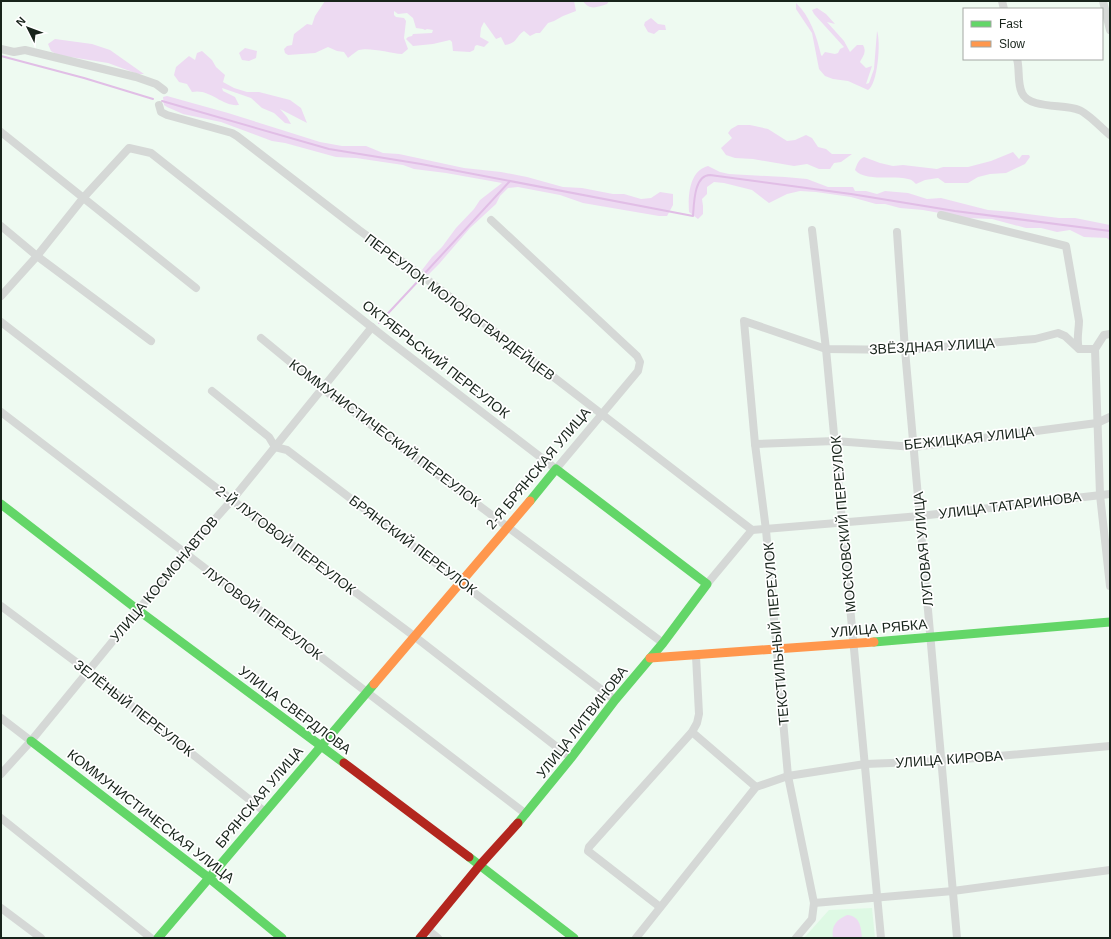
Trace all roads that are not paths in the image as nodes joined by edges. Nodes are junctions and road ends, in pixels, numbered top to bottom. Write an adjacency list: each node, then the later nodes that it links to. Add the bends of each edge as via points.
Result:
1 (1103, 1): 2 (street)
2 (1110, 30)
3 (1, 49): 5 (street, via 14,52 25,50 136,77 156,84)
4 (1017, 60): 8 (street, via 1021,91 1027,98 1042,105 1084,112)
5 (164, 90)
6 (159, 105): 31 (street, ПЕРЕУЛОК МОЛОДОГВАРДЕЙЦЕВ, via 161,112 166,115 232,133 243,140)
7 (1, 132): 9 (street)
8 (1110, 136)
9 (84, 197): 15 (street); 16 (street); 20 (street, ОКТЯБРЬСКИЙ ПЕРЕУЛОК, via 129,148 151,153)
10 (941, 215): 25 (street, via 1066,246 1079,321)
11 (491, 220): 31 (street, 2-Я БРЯНСКАЯ УЛИЦА, via 640,362 638,371)
12 (1, 226): 15 (street)
13 (812, 230): 24 (street, МОСКОВСКИЙ ПЕРЕУЛОК)
14 (897, 232): 27 (street, ЛУГОВАЯ УЛИЦА)
15 (37, 256): 17 (street); 23 (street)
16 (196, 288)
17 (1, 296)
18 (744, 321): 24 (street, ЗВЁЗДНАЯ УЛИЦА); 35 (street, ТЕКСТИЛЬНЫЙ ПЕРЕУЛОК)
19 (1, 322): 41 (street, 2-Й ЛУГОВОЙ ПЕРЕУЛОК)
20 (372, 327): 28 (street, УЛИЦА КОСМОНАВТОВ); 38 (street, ОКТЯБРЬСКИЙ ПЕРЕУЛОК)
21 (1110, 334): 26 (street, via 1104,335)
22 (261, 338): 28 (street, КОММУНИСТИЧЕСКИЙ ПЕРЕУЛОК)
23 (151, 341)
24 (826, 349): 27 (street, ЗВЁЗДНАЯ УЛИЦА); 34 (street, МОСКОВСКИЙ ПЕРЕУЛОК)
25 (1079, 349): 26 (street); 27 (street, ЗВЁЗДНАЯ УЛИЦА, via 1058,333 1035,340)
26 (1095, 349): 33 (street)
27 (905, 350): 37 (street, ЛУГОВАЯ УЛИЦА)
28 (323, 389): 36 (street, УЛИЦА КОСМОНАВТОВ); 45 (street, КОММУНИСТИЧЕСКИЙ ПЕРЕУЛОК)
29 (212, 391): 36 (street, БРЯНСКИЙ ПЕРЕУЛОК, via 269,437)
30 (1, 412): 48 (street, ЛУГОВОЙ ПЕРЕУЛОК)
31 (601, 414): 38 (street, 2-Я БРЯНСКАЯ УЛИЦА); 46 (street, ПЕРЕУЛОК МОЛОДОГВАРДЕЙЦЕВ)
32 (1110, 417): 33 (street, БЕЖИЦКАЯ УЛИЦА)
33 (1097, 423): 37 (street, БЕЖИЦКАЯ УЛИЦА); 40 (street)
34 (835, 441): 35 (street, БЕЖИЦКАЯ УЛИЦА); 37 (street, БЕЖИЦКАЯ УЛИЦА); 44 (street, МОСКОВСКИЙ ПЕРЕУЛОК)
35 (755, 444): 47 (street, ТЕКСТИЛЬНЫЙ ПЕРЕУЛОК)
36 (275, 447): 41 (street, УЛИЦА КОСМОНАВТОВ); 49 (street, БРЯНСКИЙ ПЕРЕУЛОК, via 287,450)
37 (914, 447): 43 (street, ЛУГОВАЯ УЛИЦА)
38 (556, 469): 45 (street, 2-Я БРЯНСКАЯ УЛИЦА); 50 (street, ОКТЯБРЬСКИЙ ПЕРЕУЛОК)
39 (1110, 494): 40 (street, УЛИЦА ТАТАРИНОВА)
40 (1100, 495): 43 (street, УЛИЦА ТАТАРИНОВА); 51 (street)
41 (232, 500): 48 (street, УЛИЦА КОСМОНАВТОВ); 55 (street, 2-Й ЛУГОВОЙ ПЕРЕУЛОК)
42 (1, 504): 53 (street, УЛИЦА СВЕРДЛОВА)
43 (920, 516): 44 (street, УЛИЦА ТАТАРИНОВА); 56 (street, ЛУГОВАЯ УЛИЦА)
44 (842, 523): 47 (street, УЛИЦА ТАТАРИНОВА); 58 (street, МОСКОВСКИЙ ПЕРЕУЛОК)
45 (509, 526): 49 (street, 2-Я БРЯНСКАЯ УЛИЦА); 57 (street, КОММУНИСТИЧЕСКИЙ ПЕРЕУЛОК)
46 (752, 530): 47 (street); 50 (street, УЛИЦА ЛИТВИНОВА)
47 (766, 530): 59 (street, ТЕКСТИЛЬНЫЙ ПЕРЕУЛОК)
48 (184, 554): 53 (street, УЛИЦА КОСМОНАВТОВ); 63 (street, ЛУГОВОЙ ПЕРЕУЛОК)
49 (462, 582): 55 (street, 2-Я БРЯНСКАЯ УЛИЦА); 64 (street, БРЯНСКИЙ ПЕРЕУЛОК)
50 (707, 584): 57 (street, УЛИЦА ЛИТВИНОВА)
51 (1110, 586)
52 (1, 606): 62 (street, ЗЕЛЁНЫЙ ПЕРЕУЛОК)
53 (138, 610): 62 (street, УЛИЦА КОСМОНАВТОВ); 69 (street, УЛИЦА СВЕРДЛОВА)
54 (1110, 622): 56 (street, УЛИЦА РЯБКА)
55 (414, 636): 63 (street, 2-Я БРЯНСКАЯ УЛИЦА); 70 (street, 2-Й ЛУГОВОЙ ПЕРЕУЛОК)
56 (931, 638): 58 (street, УЛИЦА РЯБКА); 71 (street, ЛУГОВАЯ УЛИЦА)
57 (663, 643): 61 (street, УЛИЦА ЛИТВИНОВА)
58 (854, 644): 59 (street, УЛИЦА РЯБКА); 72 (street, МОСКОВСКИЙ ПЕРЕУЛОК)
59 (778, 650): 60 (street, УЛИЦА РЯБКА); 74 (street, ТЕКСТИЛЬНЫЙ ПЕРЕУЛОК)
60 (696, 656): 61 (street, УЛИЦА РЯБКА); 66 (street, via 699,714)
61 (650, 658): 64 (street, УЛИЦА ЛИТВИНОВА)
62 (88, 671): 67 (street, УЛИЦА КОСМОНАВТОВ); 76 (street, ЗЕЛЁНЫЙ ПЕРЕУЛОК)
63 (368, 691): 69 (street, 2-Я БРЯНСКАЯ УЛИЦА); 77 (street, ЛУГОВОЙ ПЕРЕУЛОК)
64 (615, 700): 70 (street, УЛИЦА ЛИТВИНОВА)
65 (1, 718): 67 (street, КОММУНИСТИЧЕСКАЯ УЛИЦА)
66 (692, 732): 75 (street); 86 (street, via 588,851)
67 (31, 742): 73 (street, УЛИЦА КОСМОНАВТОВ); 81 (street, КОММУНИСТИЧЕСКАЯ УЛИЦА)
68 (1110, 746): 71 (street, УЛИЦА КИРОВА)
69 (320, 747): 76 (street, БРЯНСКАЯ УЛИЦА); 79 (street, УЛИЦА СВЕРДЛОВА)
70 (571, 758): 77 (street, УЛИЦА ЛИТВИНОВА)
71 (942, 761): 72 (street, УЛИЦА КИРОВА); 82 (street, ЛУГОВАЯ УЛИЦА)
72 (865, 764): 74 (street, УЛИЦА КИРОВА); 83 (street, МОСКОВСКИЙ ПЕРЕУЛОК)
73 (1, 774)
74 (788, 776): 75 (street, УЛИЦА КИРОВА); 84 (street, ТЕКСТИЛЬНЫЙ ПЕРЕУЛОК)
75 (756, 787): 86 (street)
76 (265, 812): 81 (street, БРЯНСКАЯ УЛИЦА)
77 (526, 814): 79 (street, УЛИЦА ЛИТВИНОВА)
78 (1, 818): 89 (street)
79 (480, 865): 87 (street, УЛИЦА ЛИТВИНОВА); 94 (street, УЛИЦА СВЕРДЛОВА)
80 (1110, 870): 82 (street)
81 (209, 878): 90 (street, БРЯНСКАЯ УЛИЦА); 91 (street, КОММУНИСТИЧЕСКАЯ УЛИЦА)
82 (953, 891): 83 (street); 98 (street, ЛУГОВАЯ УЛИЦА)
83 (877, 898): 84 (street); 97 (street, МОСКОВСКИЙ ПЕРЕУЛОК)
84 (814, 902): 96 (street, ТЕКСТИЛЬНЫЙ ПЕРЕУЛОК, via 812,920)
85 (1, 908): 88 (street)
86 (660, 908): 95 (street)
87 (427, 929): 92 (street, УЛИЦА ЛИТВИНОВА); 93 (street)
88 (40, 938)
89 (151, 938)
90 (158, 938)
91 (282, 938)
92 (420, 938)
93 (438, 938)
94 (574, 938)
95 (636, 938)
96 (796, 938)
97 (881, 938)
98 (957, 938)

